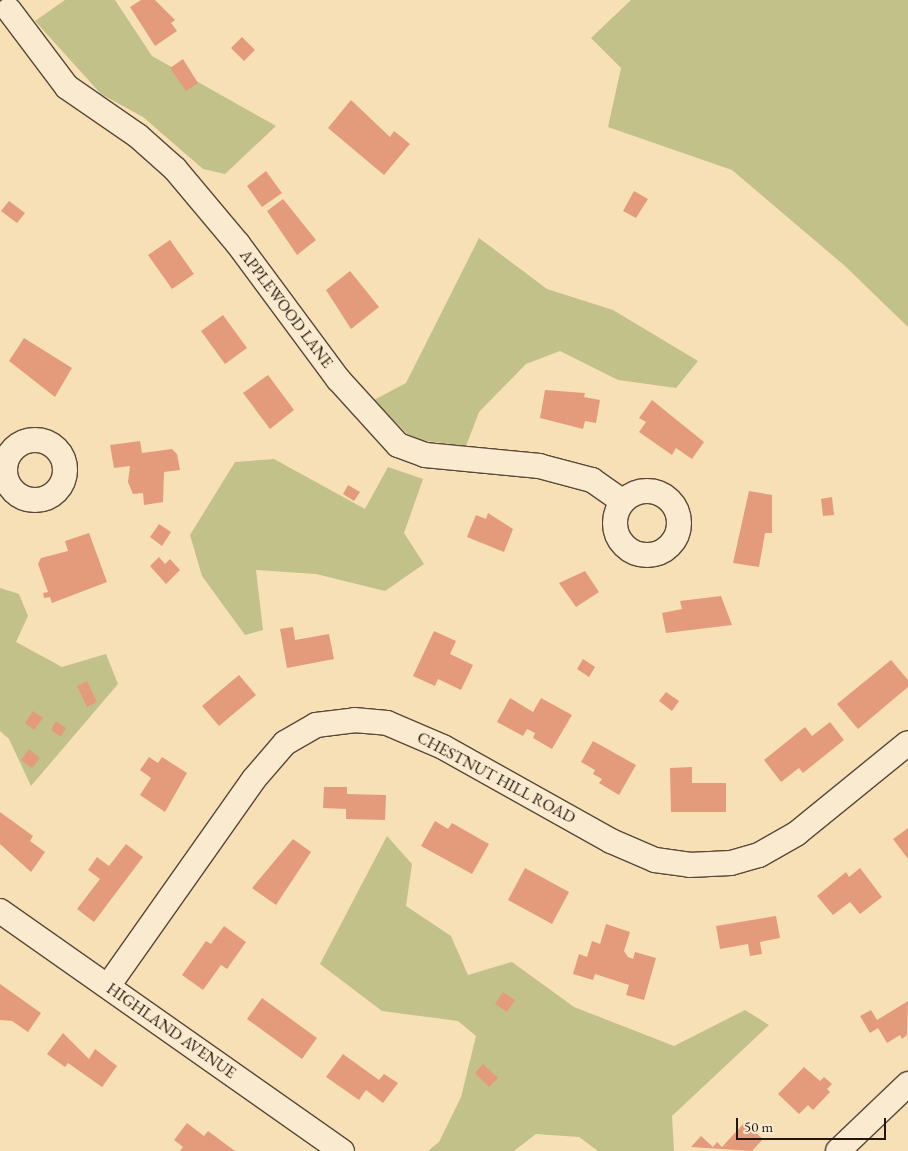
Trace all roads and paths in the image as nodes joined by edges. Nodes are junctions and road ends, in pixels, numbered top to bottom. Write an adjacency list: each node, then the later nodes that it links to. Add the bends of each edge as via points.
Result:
1 (11, 8): 2 (street, APPLEWOOD LANE, via 67,87 138,136 175,169 238,244 338,379 398,445 425,455 539,466 592,480)
2 (622, 501)
3 (908, 743): 5 (street, CHESTNUT HILL ROAD, via 796,834 759,855 732,863 689,865 655,860 611,841 443,747 388,723 354,720 316,725 285,743 254,779)
4 (0, 911): 5 (street, HIGHLAND AVENUE)
5 (108, 986): 7 (street, HIGHLAND AVENUE)
6 (908, 1084): 8 (street)
7 (342, 1151)
8 (838, 1151)

